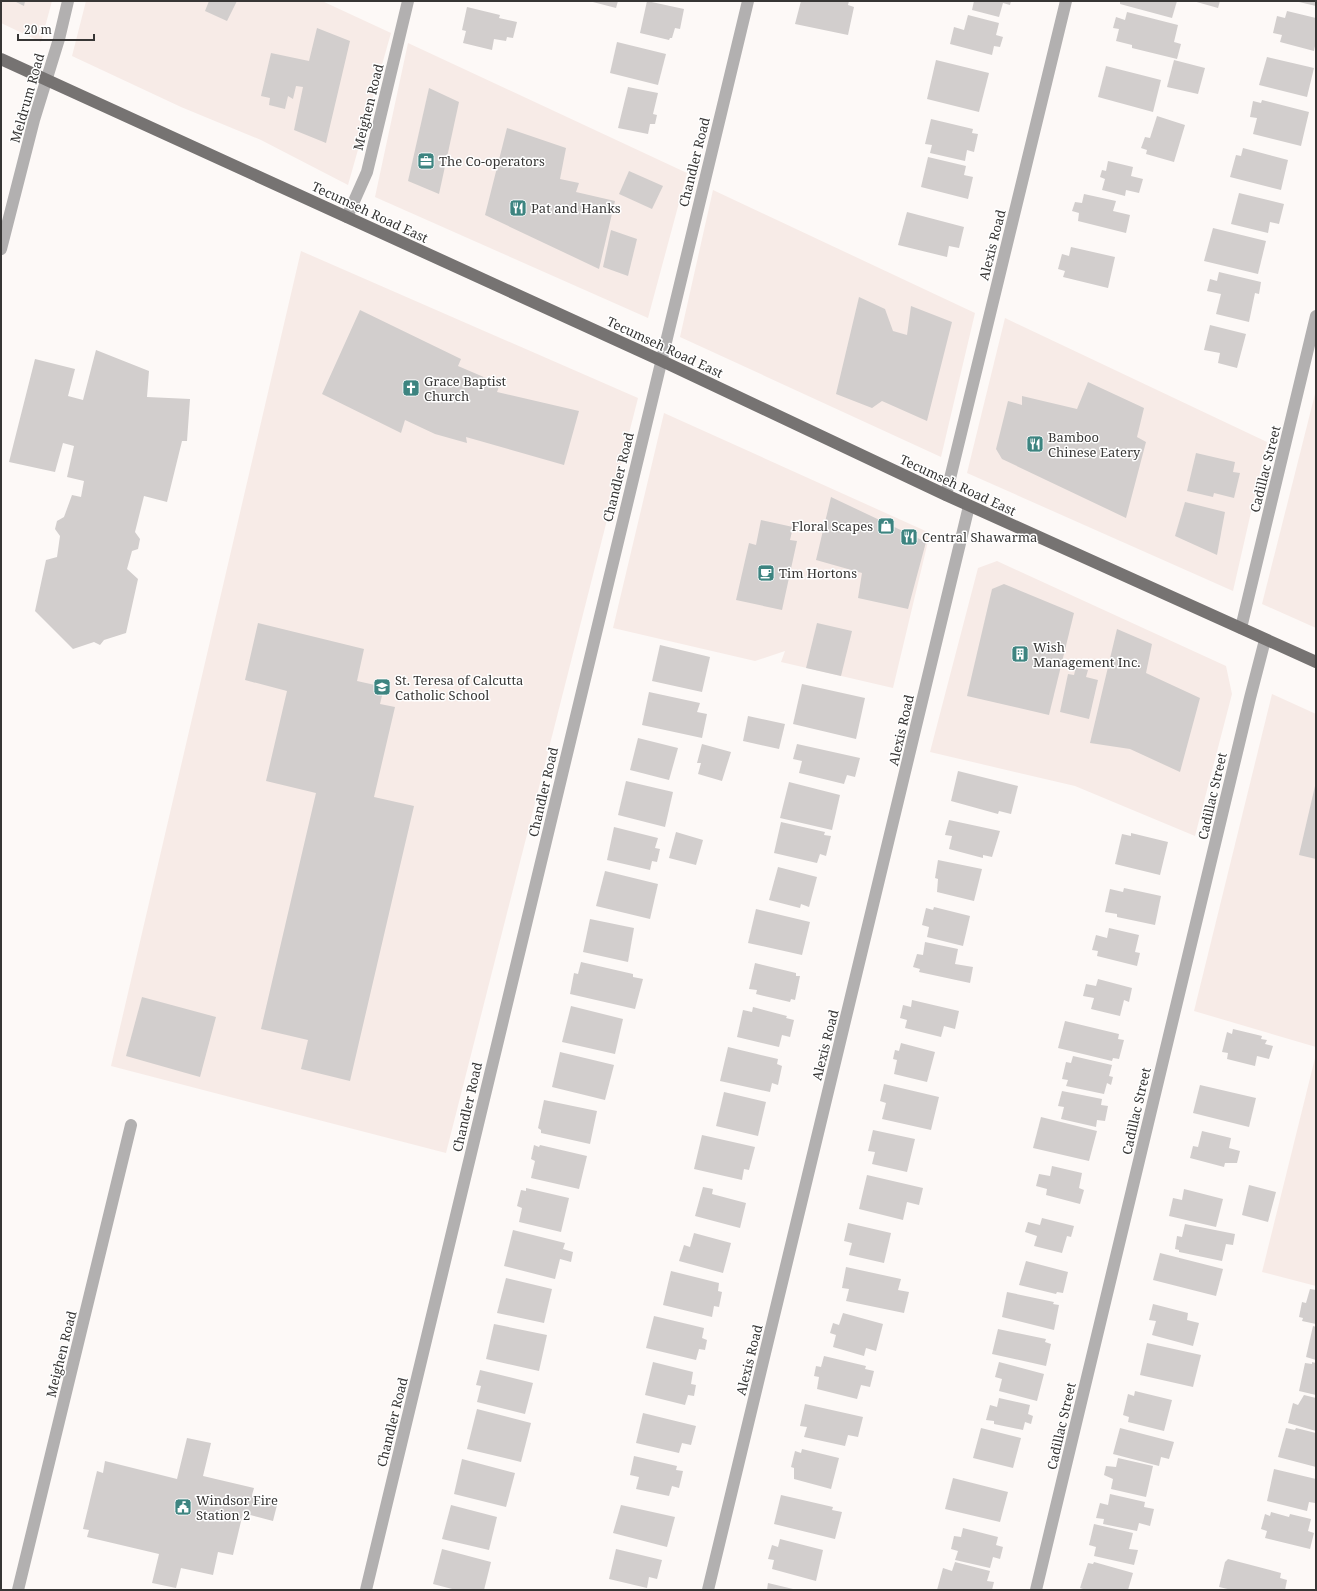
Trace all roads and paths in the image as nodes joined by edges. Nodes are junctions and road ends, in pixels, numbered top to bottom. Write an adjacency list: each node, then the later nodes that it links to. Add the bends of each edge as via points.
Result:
1 (68, 1): 6 (street, Meldrum Road)
2 (408, 1): 7 (street, Meighen Road, via 367,172)
3 (748, 1): 10 (street, Chandler Road)
4 (1066, 1): 11 (street, Alexis Road)
5 (1, 59): 6 (main road, Tecumseh Road East)
6 (46, 80): 7 (main road, Tecumseh Road East); 8 (street, Meldrum Road)
7 (347, 217): 10 (main road, Tecumseh Road East)
8 (1, 249)
9 (1316, 316): 13 (street, Cadillac Street)
10 (660, 360): 11 (main road, Tecumseh Road East); 18 (street, Chandler Road)
11 (946, 495): 12 (main road, Tecumseh Road East)
12 (968, 506): 13 (main road, Tecumseh Road East); 19 (street, Alexis Road)
13 (1241, 628): 14 (main road, Tecumseh Road East)
14 (1266, 640): 15 (main road, Tecumseh Road East); 20 (street, Cadillac Street)
15 (1316, 662)
16 (131, 1125): 17 (street, Meighen Road)
17 (18, 1590)
18 (366, 1590)
19 (708, 1590)
20 (1036, 1590)

